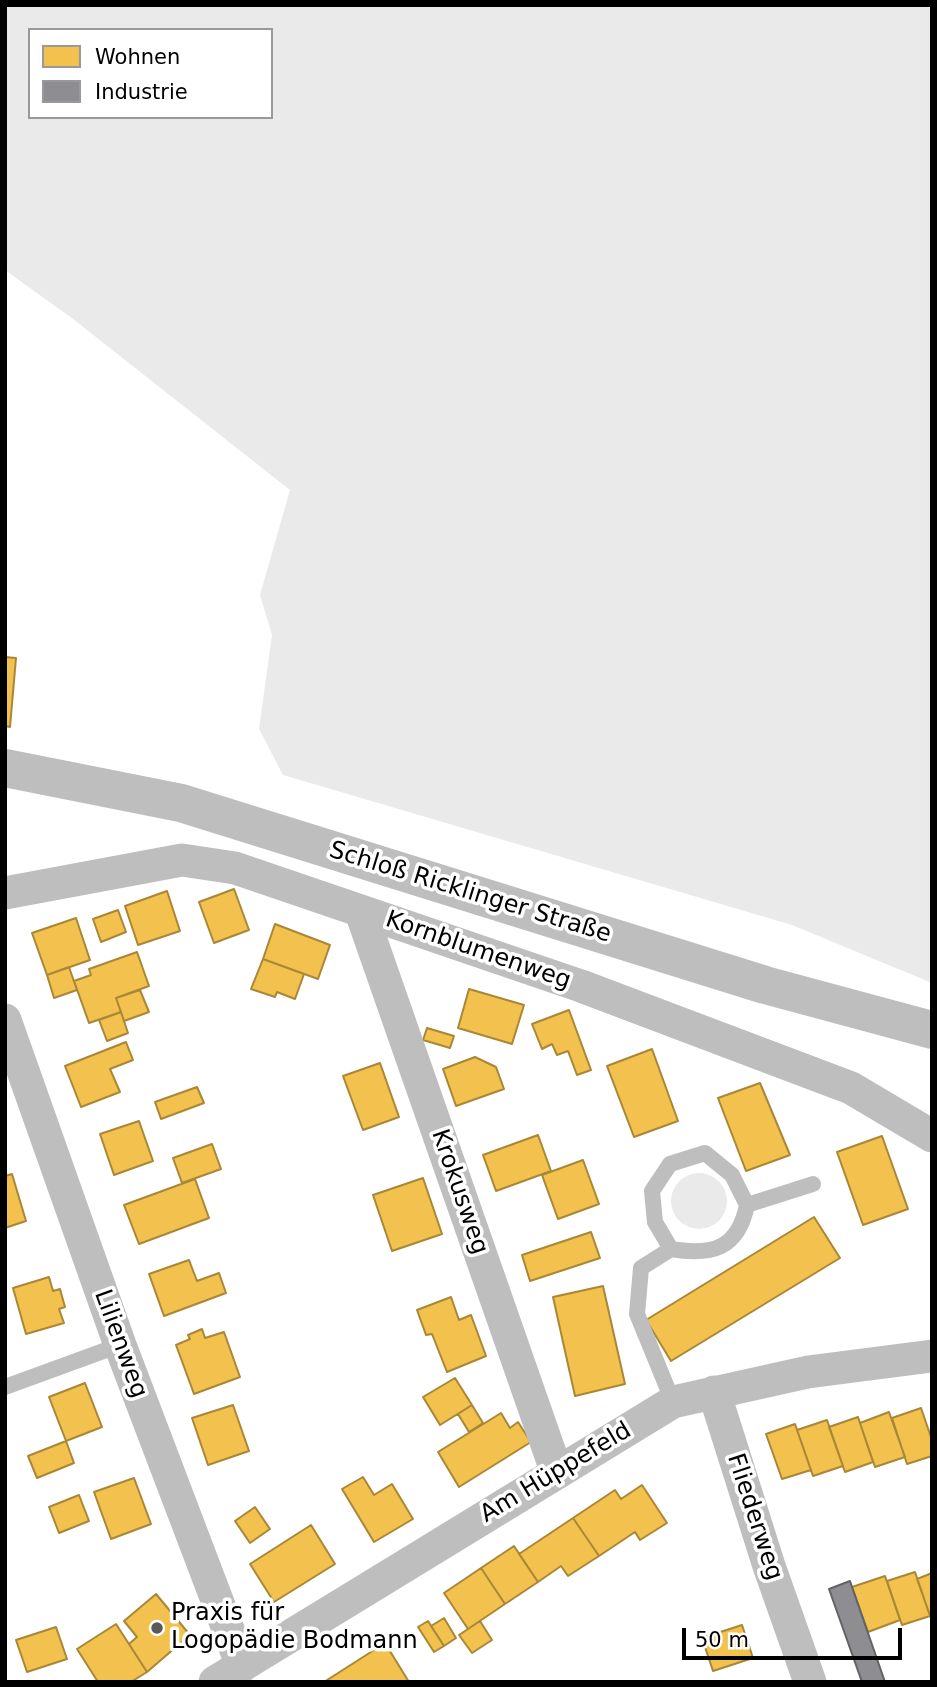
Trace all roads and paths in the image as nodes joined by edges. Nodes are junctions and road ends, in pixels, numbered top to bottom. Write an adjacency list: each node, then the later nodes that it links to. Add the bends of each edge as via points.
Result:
1 (5, 768): 5 (street, Schloß Ricklinger Straße, via 181,803 765,985)
2 (5, 893): 3 (street, Kornblumenweg, via 182,860 235,868)
3 (361, 912): 6 (street, Kornblumenweg, via 581,986 851,1088); 15 (street, Krokusweg)
4 (5, 1020): 10 (street, Lilienweg)
5 (932, 1030)
6 (932, 1136)
7 (813, 1184): 8 (lane)
8 (747, 1205): 9 (lane, via 743,1225 727,1244 697,1254); 9 (lane, via 732,1174 705,1153 670,1164 652,1191 655,1222)
9 (671, 1249): 14 (lane, via 640,1268 637,1314)
10 (120, 1345): 12 (lane); 16 (street, Lilienweg)
11 (932, 1356): 13 (street, Am Hüppefeld, via 808,1372)
12 (5, 1387)
13 (714, 1392): 14 (street, Am Hüppefeld); 17 (street, Fliederweg)
14 (673, 1402): 15 (street, Am Hüppefeld)
15 (557, 1473): 16 (street, Am Hüppefeld)
16 (229, 1674)
17 (810, 1682)

